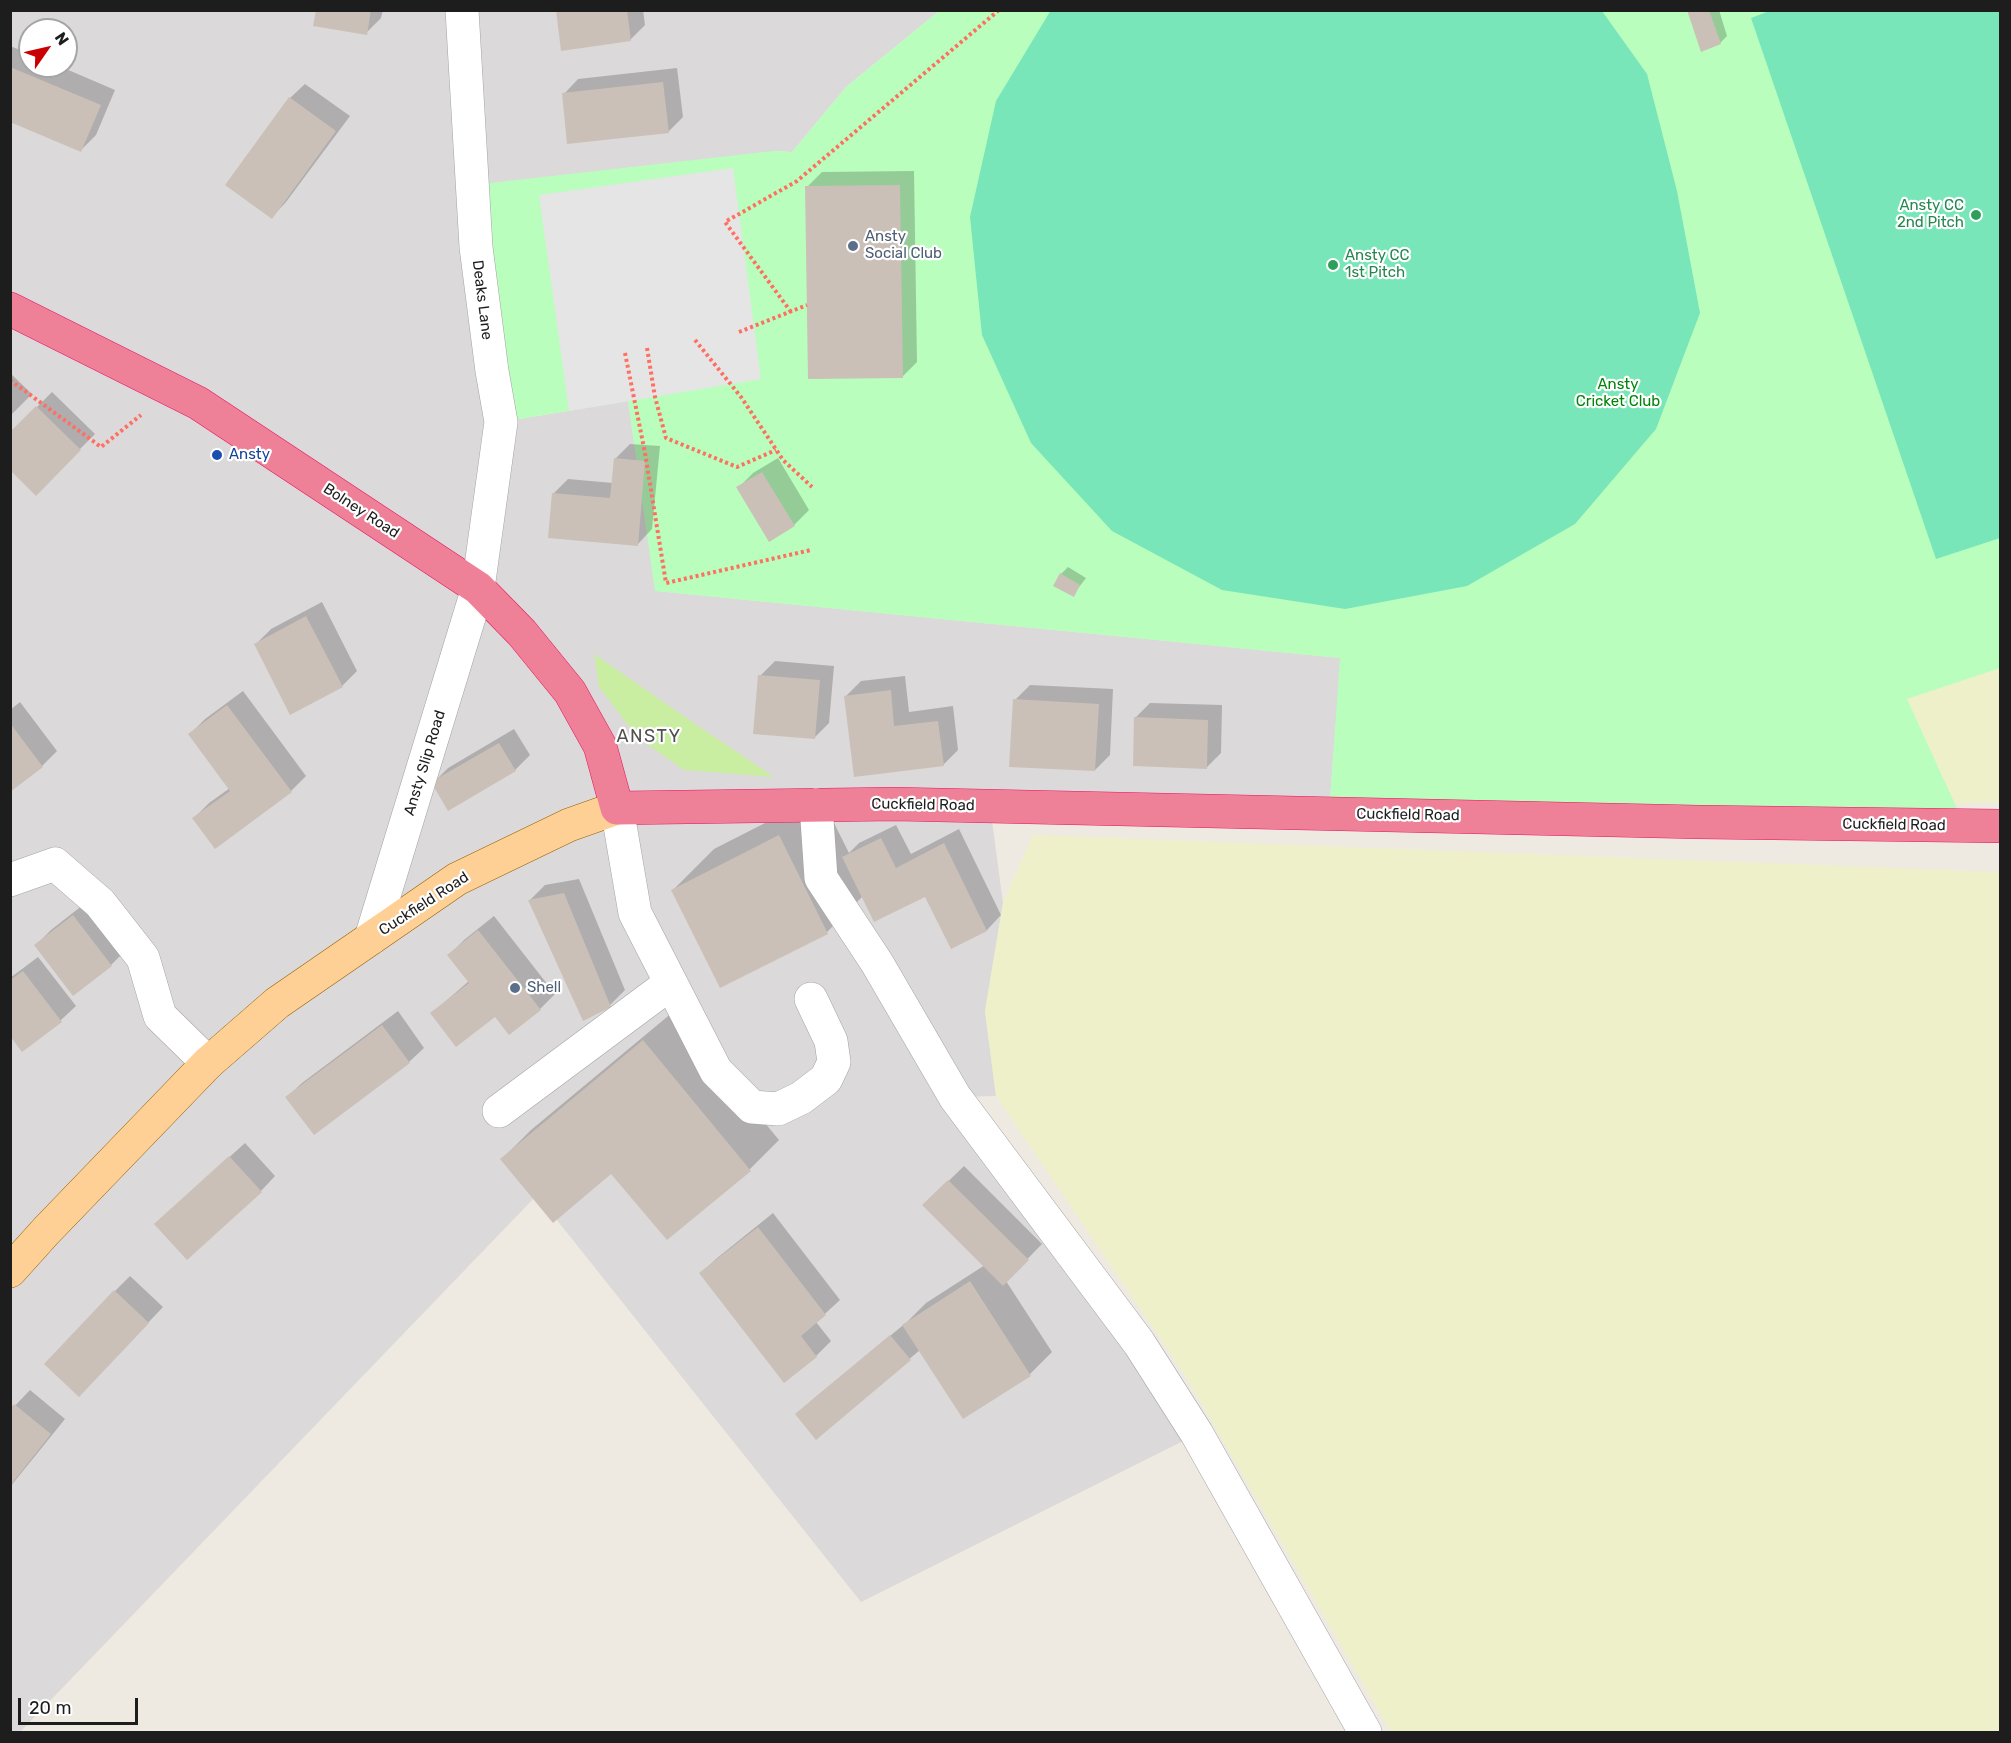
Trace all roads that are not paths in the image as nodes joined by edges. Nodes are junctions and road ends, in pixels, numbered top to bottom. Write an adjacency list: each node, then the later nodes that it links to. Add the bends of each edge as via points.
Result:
1 (462, 10): 3 (street, Deaks Lane, via 476,248 501,422)
2 (10, 309): 3 (highway, Bolney Road, via 198,404)
3 (478, 588): 5 (highway, Bolney Road, via 522,633 570,693 600,746); 8 (street, Ansty Slip Road)
4 (816, 805): 5 (highway, Cuckfield Road); 6 (highway, Cuckfield Road); 14 (street, via 821,878 877,963 955,1097 1139,1343 1197,1434)
5 (617, 808): 8 (main road, Cuckfield Road, via 569,825 457,879); 9 (street, via 635,913)
6 (2001, 826)
7 (10, 880): 11 (street, via 55,864 100,903 143,958 160,1016)
8 (371, 938): 11 (main road, Cuckfield Road, via 277,1003)
9 (671, 983): 10 (street, via 716,1071 752,1107 778,1109 826,1079 834,1062 831,1041); 12 (street)
10 (811, 999)
11 (208, 1063): 13 (main road, Cuckfield Road)
12 (499, 1111)
13 (10, 1272)
14 (1365, 1732)

